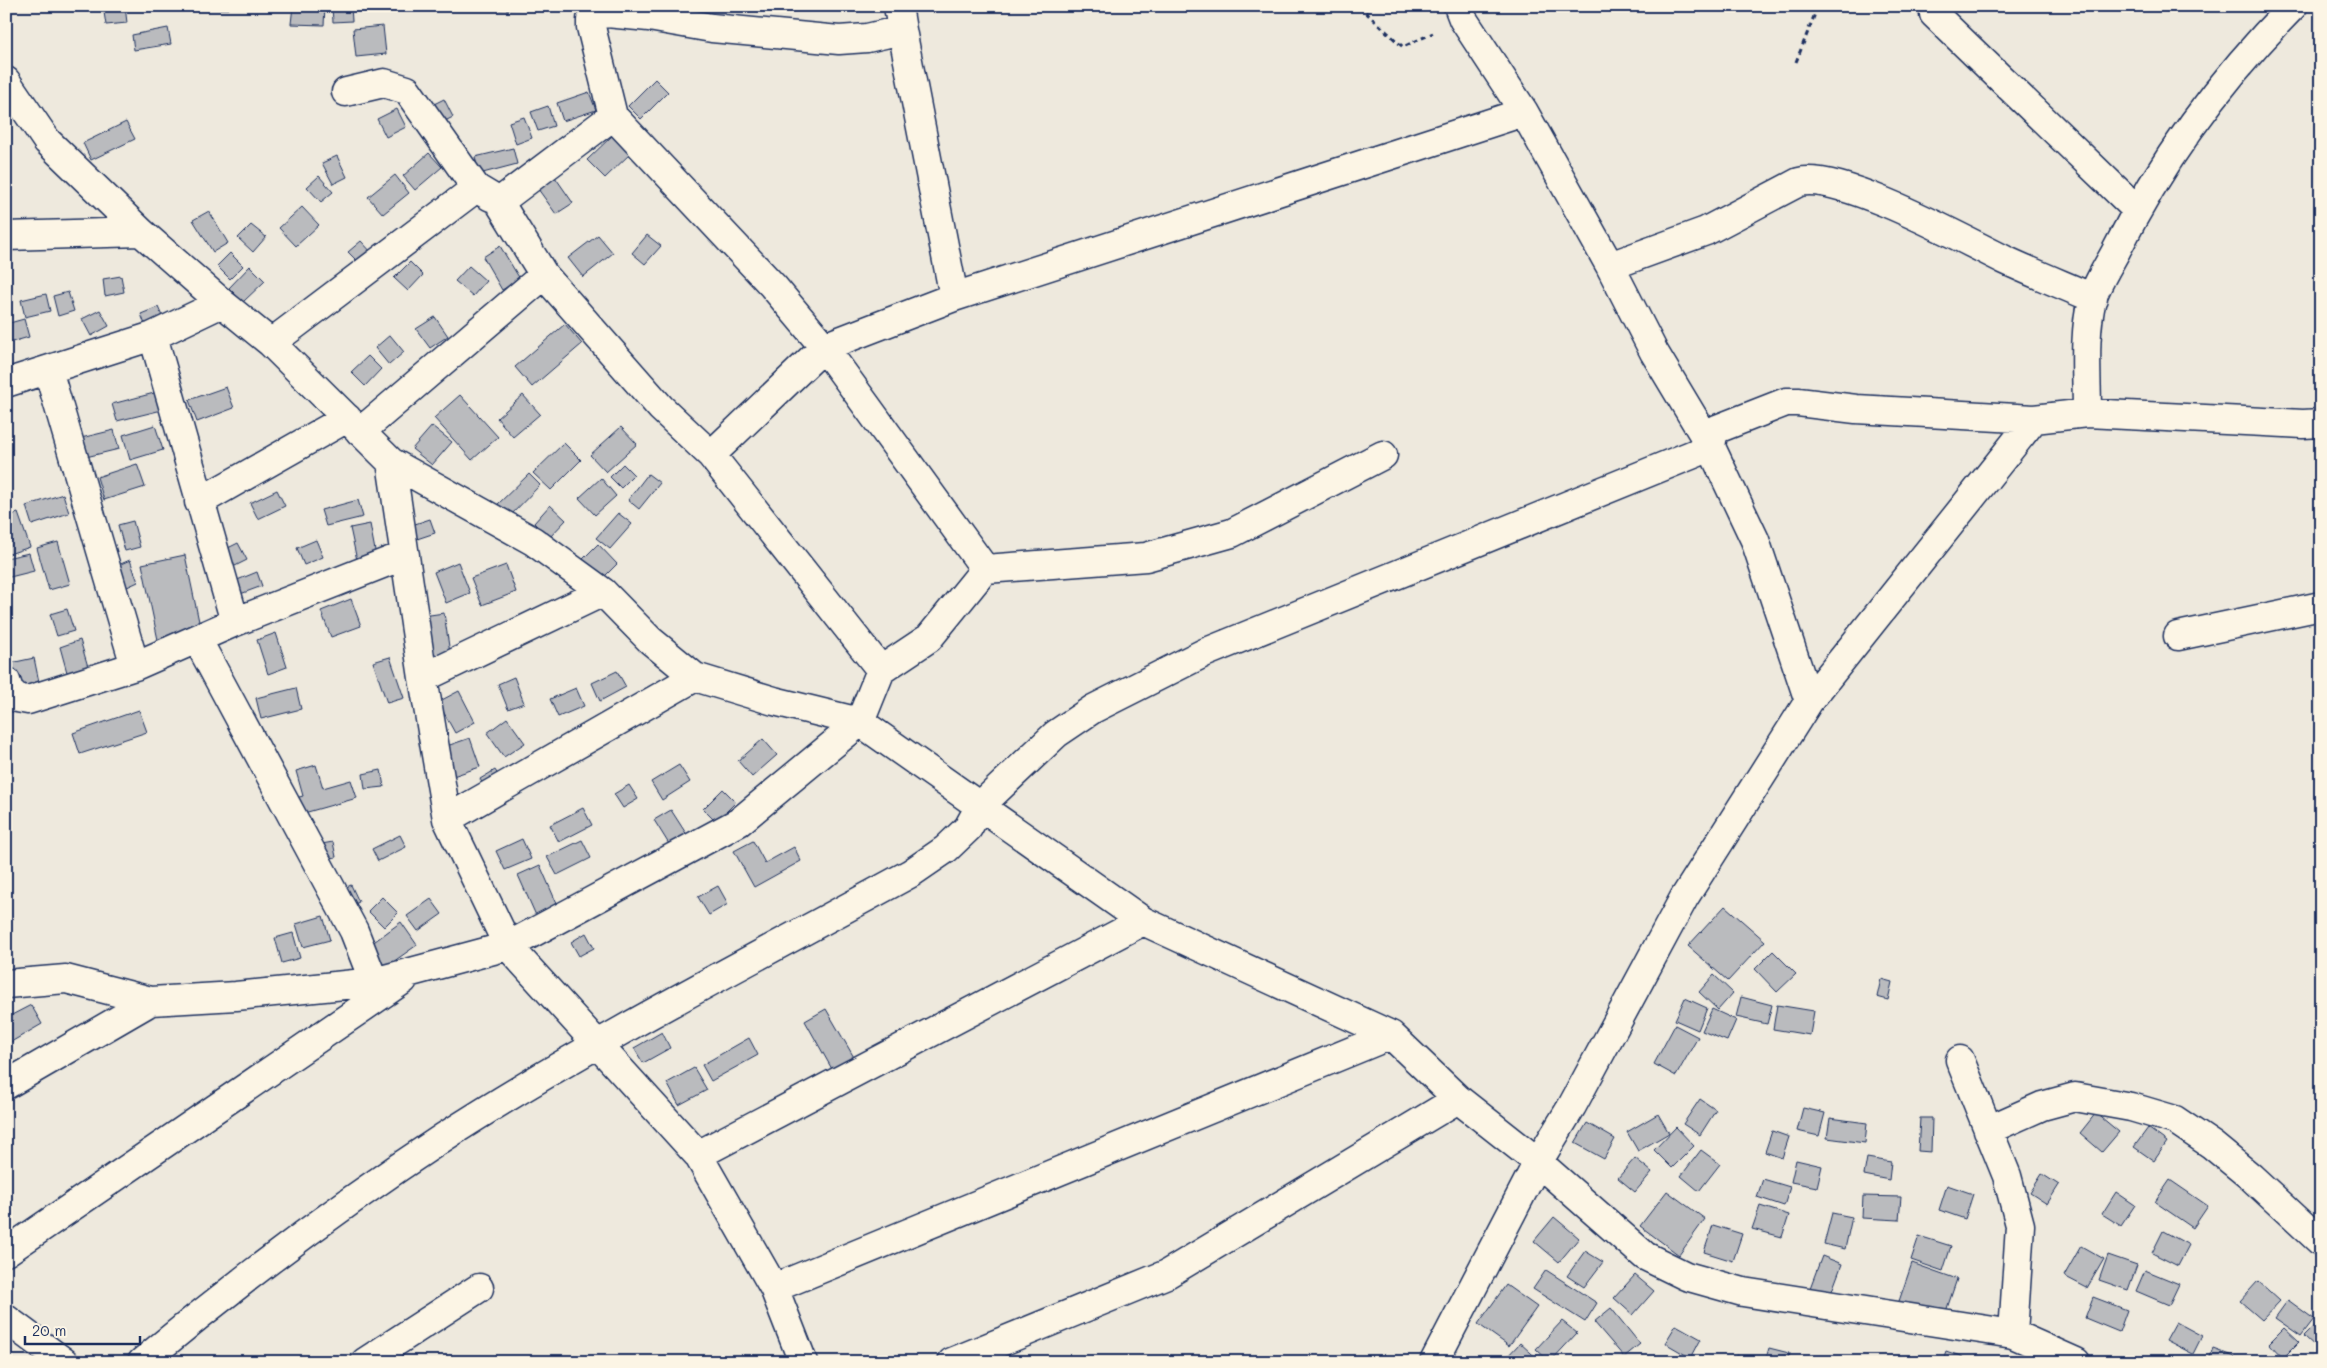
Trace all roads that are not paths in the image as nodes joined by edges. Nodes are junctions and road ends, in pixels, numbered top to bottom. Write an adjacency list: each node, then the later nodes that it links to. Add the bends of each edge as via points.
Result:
1 (2293, 6): 11 (street, via 2252,48 2161,170)
2 (1460, 12): 7 (street)
3 (1934, 14): 11 (street)
4 (900, 18): 8 (street, via 867,38 840,40 712,28 596,12 591,27); 16 (street)
5 (6, 81): 12 (street, via 48,141)
6 (346, 92): 9 (street, via 384,83 407,90)
7 (1524, 112): 14 (street); 16 (street)
8 (613, 116): 10 (street); 21 (street, via 773,286)
9 (476, 188): 10 (street); 20 (street)
10 (498, 202): 15 (street)
11 (2137, 210): 17 (street)
12 (142, 232): 13 (street); 18 (street)
13 (6, 236)
14 (1610, 266): 17 (street, via 1706,231 1799,182 1822,180 1886,202); 28 (street, via 1654,352)
15 (544, 275): 27 (street); 30 (street, via 661,408)
16 (954, 297): 21 (street)
17 (2092, 298): 24 (street, via 2086,342)
18 (222, 303): 19 (street); 20 (street)
19 (153, 336): 22 (street); 32 (street)
20 (271, 343): 27 (street)
21 (824, 347): 30 (street); 34 (street)
22 (48, 370): 23 (street); 40 (street)
23 (6, 383)
24 (2087, 412): 25 (street); 26 (street)
25 (2034, 419): 28 (street, via 1786,402 1717,429); 45 (street)
26 (2321, 423)
27 (354, 425): 31 (street); 32 (street)
28 (1711, 447): 45 (street, via 1755,540); 47 (street, via 1204,653 1086,714 1056,734)
29 (1383, 454): 34 (street, via 1232,533 1146,557)
30 (711, 455): 41 (street)
31 (390, 462): 33 (street); 35 (street, via 533,541)
32 (199, 502): 37 (street)
33 (405, 554): 37 (street); 43 (street)
34 (986, 569): 41 (street, via 929,638)
35 (603, 592): 42 (street, via 650,640); 43 (street)
36 (2321, 606): 38 (street)
37 (235, 622): 39 (street)
38 (2178, 636)
39 (197, 639): 40 (street); 52 (street, via 354,931)
40 (135, 666): 44 (street, via 28,700 17,698)
41 (882, 670): 46 (street)
42 (695, 677): 46 (street); 48 (street)
43 (423, 678): 48 (street)
44 (6, 681)
45 (1809, 701): 62 (street, via 1684,898 1572,1106)
46 (860, 722): 47 (street); 50 (street, via 739,822)
47 (980, 806): 49 (street); 56 (street, via 968,828 946,849 911,873)
48 (448, 819): 50 (street)
49 (1143, 921): 55 (street); 61 (street)
50 (508, 946): 51 (street); 56 (street)
51 (418, 970): 52 (street); 64 (street)
52 (374, 982): 54 (street)
53 (6, 984): 54 (street, via 66,978)
54 (151, 1001): 58 (street)
55 (1391, 1035): 59 (street); 66 (street)
56 (598, 1045): 61 (street); 70 (street, via 446,1136 348,1201 210,1305)
57 (1960, 1060): 60 (street)
58 (6, 1085)
59 (1458, 1099): 62 (street); 73 (street, via 1167,1274)
60 (1988, 1130): 63 (street, via 2042,1106 2074,1097 2131,1107 2176,1120 2251,1177); 68 (street, via 2014,1198 2020,1225)
61 (698, 1155): 66 (street)
62 (1538, 1162): 68 (street, via 1645,1256 1686,1276 1743,1292); 74 (street)
63 (2321, 1242)
64 (6, 1252)
65 (479, 1288): 71 (street)
66 (774, 1288): 72 (street)
67 (6, 1319): 69 (street)
68 (2013, 1334): 75 (street)
69 (64, 1362)
70 (142, 1362)
71 (365, 1362)
72 (803, 1362)
73 (952, 1362)
74 (1434, 1362)
75 (2076, 1362)

